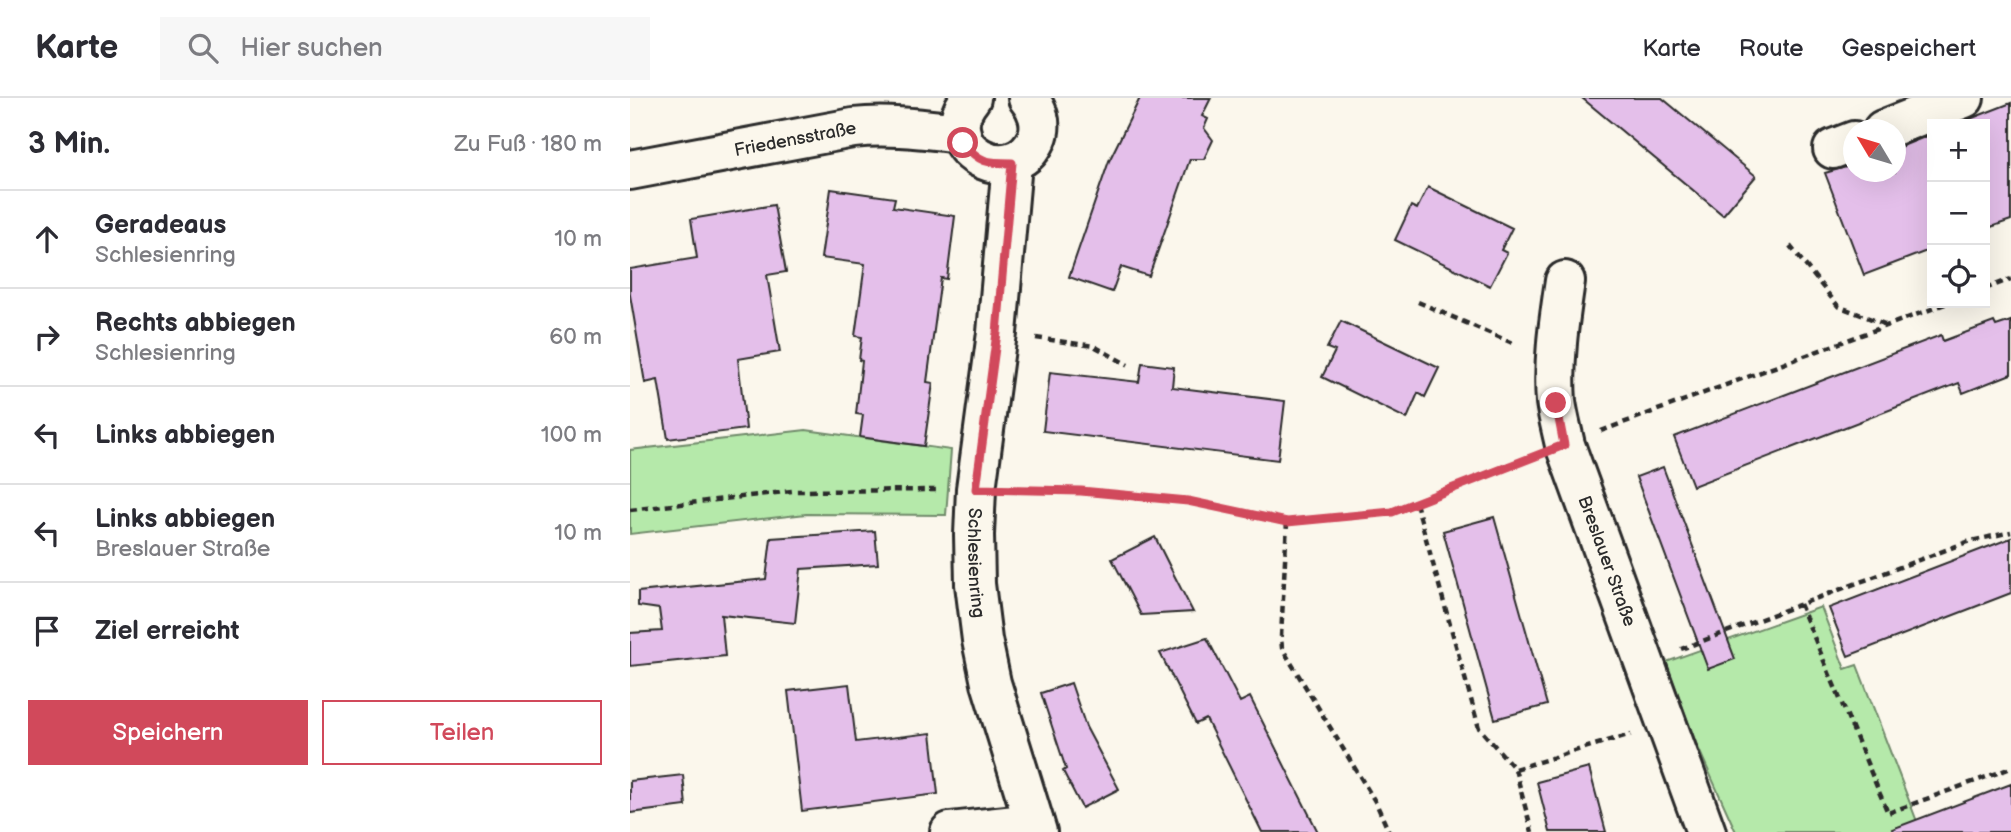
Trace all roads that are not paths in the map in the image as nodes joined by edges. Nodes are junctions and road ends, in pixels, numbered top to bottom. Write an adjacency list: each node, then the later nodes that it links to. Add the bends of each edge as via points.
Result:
1 (1029, 99): 5 (street, via 1039,120 1039,134 1028,152)
2 (1955, 109): 4 (street)
3 (966, 115): 5 (street, via 963,143 970,151 987,163); 6 (street, Friedensstraße, via 902,126 853,128)
4 (1906, 123)
5 (1012, 163): 8 (street, Schlesienring, via 997,333 976,489 975,584 991,683)
6 (630, 170)
7 (1565, 282): 10 (street, Breslauer Straße, via 1556,362 1556,403 1564,445)
8 (1036, 827): 9 (street)
9 (950, 832)
10 (1706, 832)

